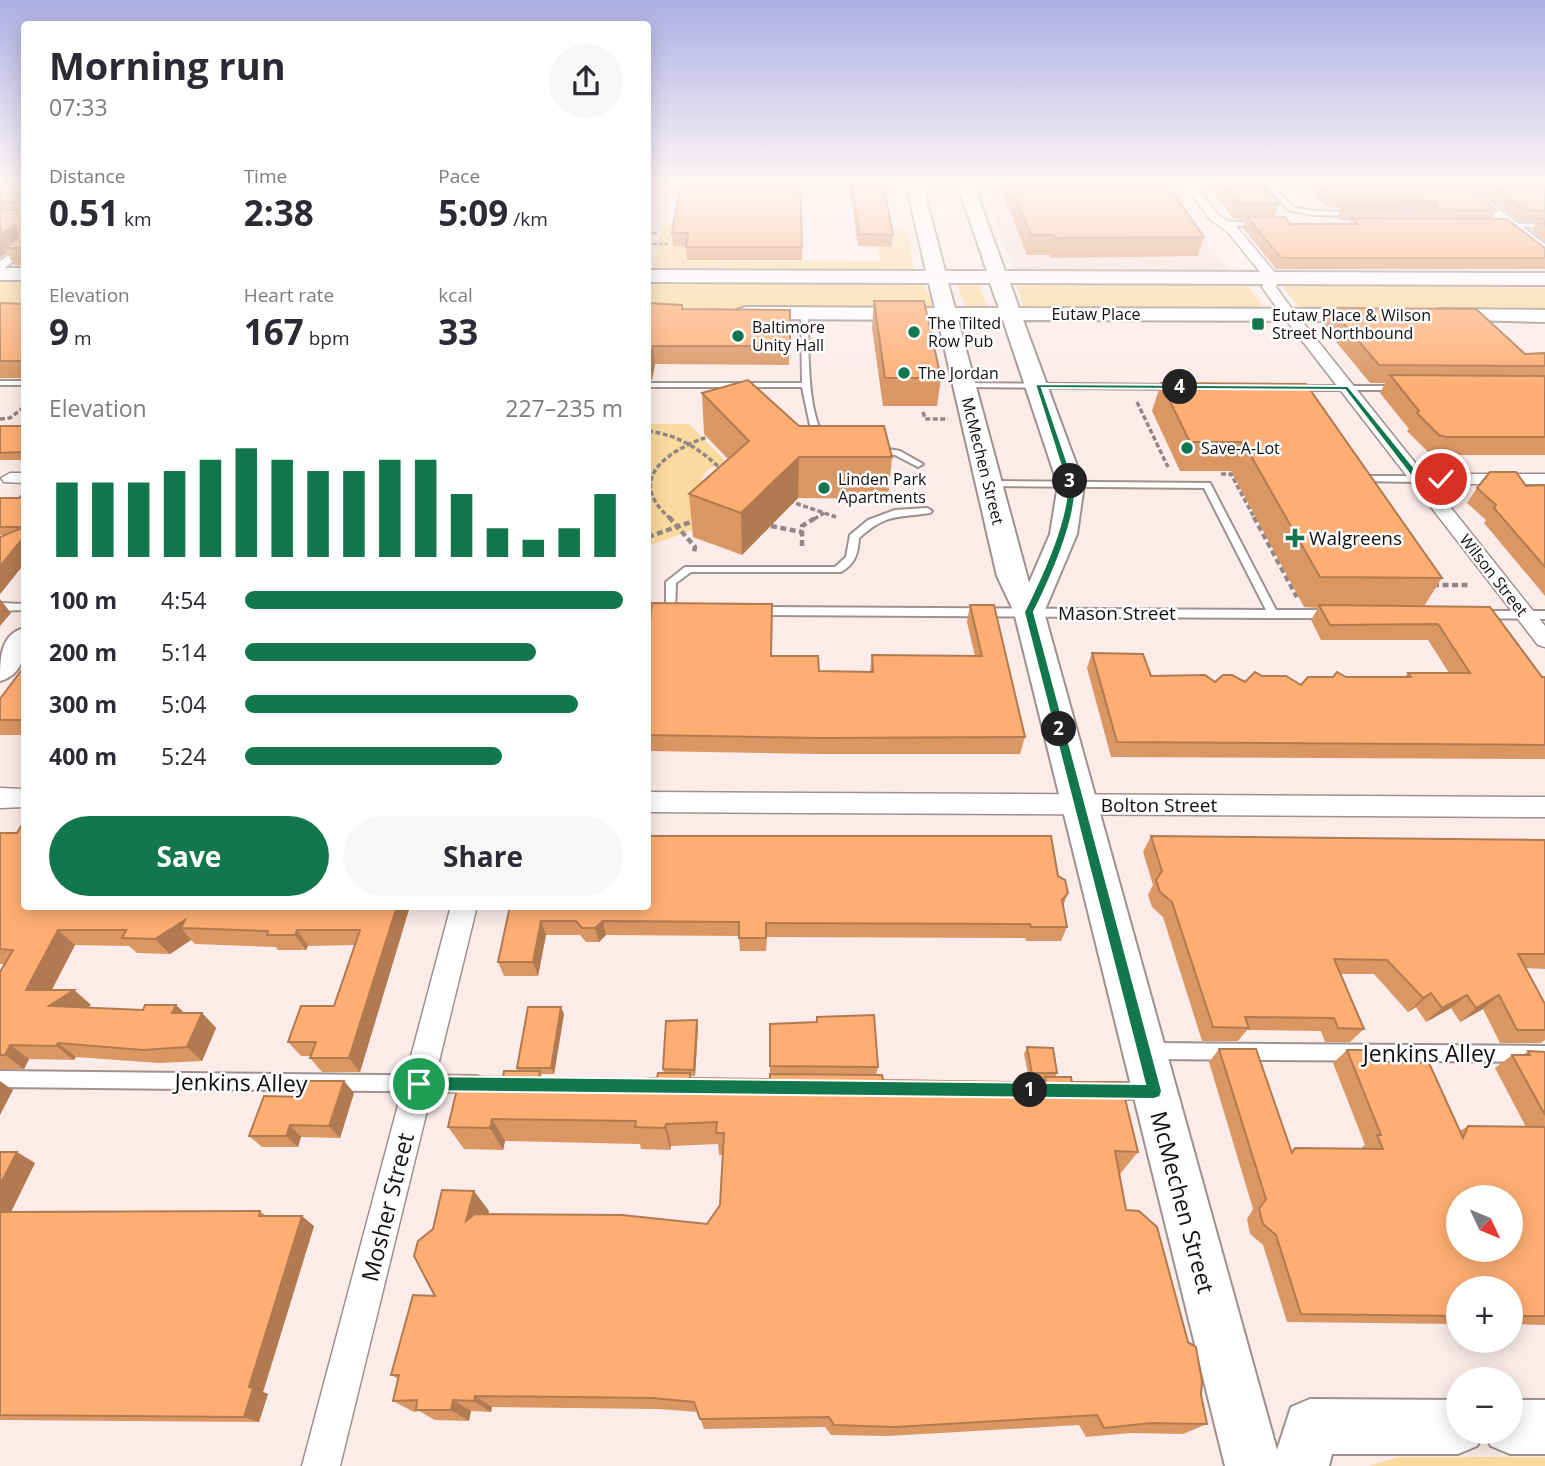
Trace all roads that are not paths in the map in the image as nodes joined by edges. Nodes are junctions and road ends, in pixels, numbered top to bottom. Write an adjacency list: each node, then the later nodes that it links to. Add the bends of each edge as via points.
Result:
1 (20, 251): 5 (street)
2 (932, 251): 9 (street, McMechen Street)
3 (990, 251): 10 (street)
4 (1249, 251): 11 (street, Wilson Street)
5 (0, 267)
6 (0, 274): 7 (street)
7 (21, 274)
8 (651, 276): 9 (street, Eutaw Place)
9 (939, 277): 10 (street, Eutaw Place); 15 (street, McMechen Street)
10 (997, 277): 11 (street, Eutaw Place); 16 (street)
11 (1272, 278): 12 (street, Eutaw Place); 17 (street, Wilson Street, via 1269,287)
12 (1545, 279)
13 (726, 313): 14 (street, Eutaw Place)
14 (804, 313): 15 (street, Eutaw Place); 24 (lane)
15 (947, 314): 16 (street, Eutaw Place); 25 (street, McMechen Street)
16 (1011, 314): 17 (street, Eutaw Place); 26 (street)
17 (1290, 314): 18 (street, Eutaw Place); 28 (street, Wilson Street)
18 (1393, 315)
19 (1420, 315): 20 (street)
20 (1545, 316)
21 (0, 383): 22 (lane)
22 (21, 383)
23 (651, 384): 24 (lane)
24 (806, 385): 31 (lane, via 818,436)
25 (964, 385): 26 (lane); 38 (street, McMechen Street)
26 (1037, 386): 30 (lane); 39 (street)
27 (1280, 388): 28 (lane)
28 (1348, 388): 29 (lane); 36 (street, Wilson Street)
29 (1409, 388)
30 (1186, 391)
31 (832, 445)
32 (870, 449): 33 (lane, via 897,453)
33 (918, 464)
34 (1347, 468): 35 (lane)
35 (1355, 478): 36 (lane); 40 (lane)
36 (1418, 479): 37 (street); 50 (street, Wilson Street)
37 (1545, 479)
38 (988, 484): 39 (lane); 46 (street, McMechen Street, via 1011,576)
39 (1071, 485): 46 (street, via 1067,521); 47 (lane, via 1207,485)
40 (1363, 490)
41 (927, 511): 44 (lane, via 889,512 877,517 854,537 853,558 837,570 689,569 671,582 665,610)
42 (0, 607): 43 (lane)
43 (21, 607)
44 (684, 610)
45 (738, 611): 46 (lane, Mason Street)
46 (1029, 612): 47 (lane, Mason Street); 58 (street, McMechen Street)
47 (1273, 614): 48 (lane, Mason Street)
48 (1342, 614)
49 (1465, 614): 50 (lane)
50 (1525, 615): 51 (lane); 52 (street, Wilson Street)
51 (1545, 615)
52 (1545, 640)
53 (21, 642): 54 (street)
54 (0, 670)
55 (0, 798): 56 (street)
56 (21, 798)
57 (651, 802): 58 (street, Bolton Street)
58 (1079, 805): 59 (street, Bolton Street); 61 (street, McMechen Street)
59 (1545, 807)
60 (463, 910): 64 (street, Mosher Street)
61 (1144, 1051): 62 (lane, Jenkins Alley); 67 (street, McMechen Street)
62 (1545, 1054)
63 (0, 1079): 64 (lane, Jenkins Alley)
64 (419, 1084): 65 (lane, Jenkins Alley); 71 (street, Mosher Street)
65 (495, 1084)
66 (1094, 1090): 67 (lane)
67 (1154, 1091): 72 (street, McMechen Street)
68 (1446, 1427): 73 (street, via 1310,1426)
69 (1523, 1427): 70 (street)
70 (1545, 1427)
71 (321, 1466)
72 (1253, 1466)
73 (1301, 1466)

